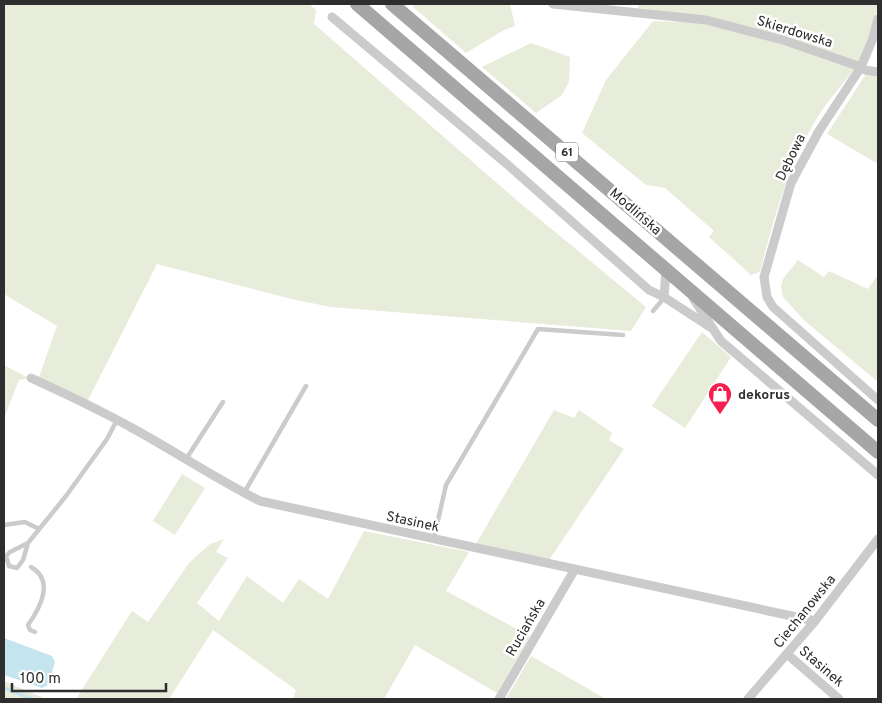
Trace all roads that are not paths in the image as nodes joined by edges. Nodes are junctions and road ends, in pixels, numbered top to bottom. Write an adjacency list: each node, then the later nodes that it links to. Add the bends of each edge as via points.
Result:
1 (357, 4): 8 (main road, Modlińska / 61)
2 (392, 4): 19 (main road, Modlińska / 61)
3 (552, 4): 6 (street, Skierdowska, via 706,20 783,40)
4 (332, 17): 10 (street, via 508,165 649,290)
5 (878, 19): 6 (street, Dębowa)
6 (861, 67): 7 (street, Skierdowska); 16 (street, Dębowa, via 819,131 791,183 764,277 773,308)
7 (878, 72)
8 (666, 271): 9 (main road, Modlińska / 61); 10 (street)
9 (686, 287): 12 (street, Modlińska); 20 (main road, Modlińska / 61)
10 (664, 297): 11 (lane); 12 (street)
11 (653, 311)
12 (713, 329): 22 (street, Modlińska, via 726,345)
13 (623, 336): 27 (lane, via 538,328 446,485)
14 (31, 378): 18 (street, Stasinek)
15 (306, 386): 23 (lane)
16 (878, 400)
17 (222, 402): 21 (lane)
18 (117, 420): 21 (street, Stasinek); 25 (lane, via 107,439)
19 (878, 420)
20 (878, 452)
21 (186, 459): 23 (street, Stasinek)
22 (878, 475)
23 (244, 493): 27 (street, Stasinek, via 260,501)
24 (4, 525): 25 (lane, via 25,522)
25 (39, 529): 28 (lane)
26 (878, 539): 31 (street, Ciechanowska)
27 (434, 540): 30 (street, Stasinek)
28 (28, 543): 28 (lane, via 6,556 9,566 17,568 22,564)
29 (31, 567): 32 (lane, via 40,574 44,592 40,607 28,625)
30 (575, 569): 31 (street, Stasinek); 34 (street, Ruciańska)
31 (815, 621): 33 (street, Ciechanowska)
32 (35, 632)
33 (787, 654): 35 (street, Ciechanowska); 36 (street, Stasinek)
34 (499, 699)
35 (748, 699)
36 (839, 699)

